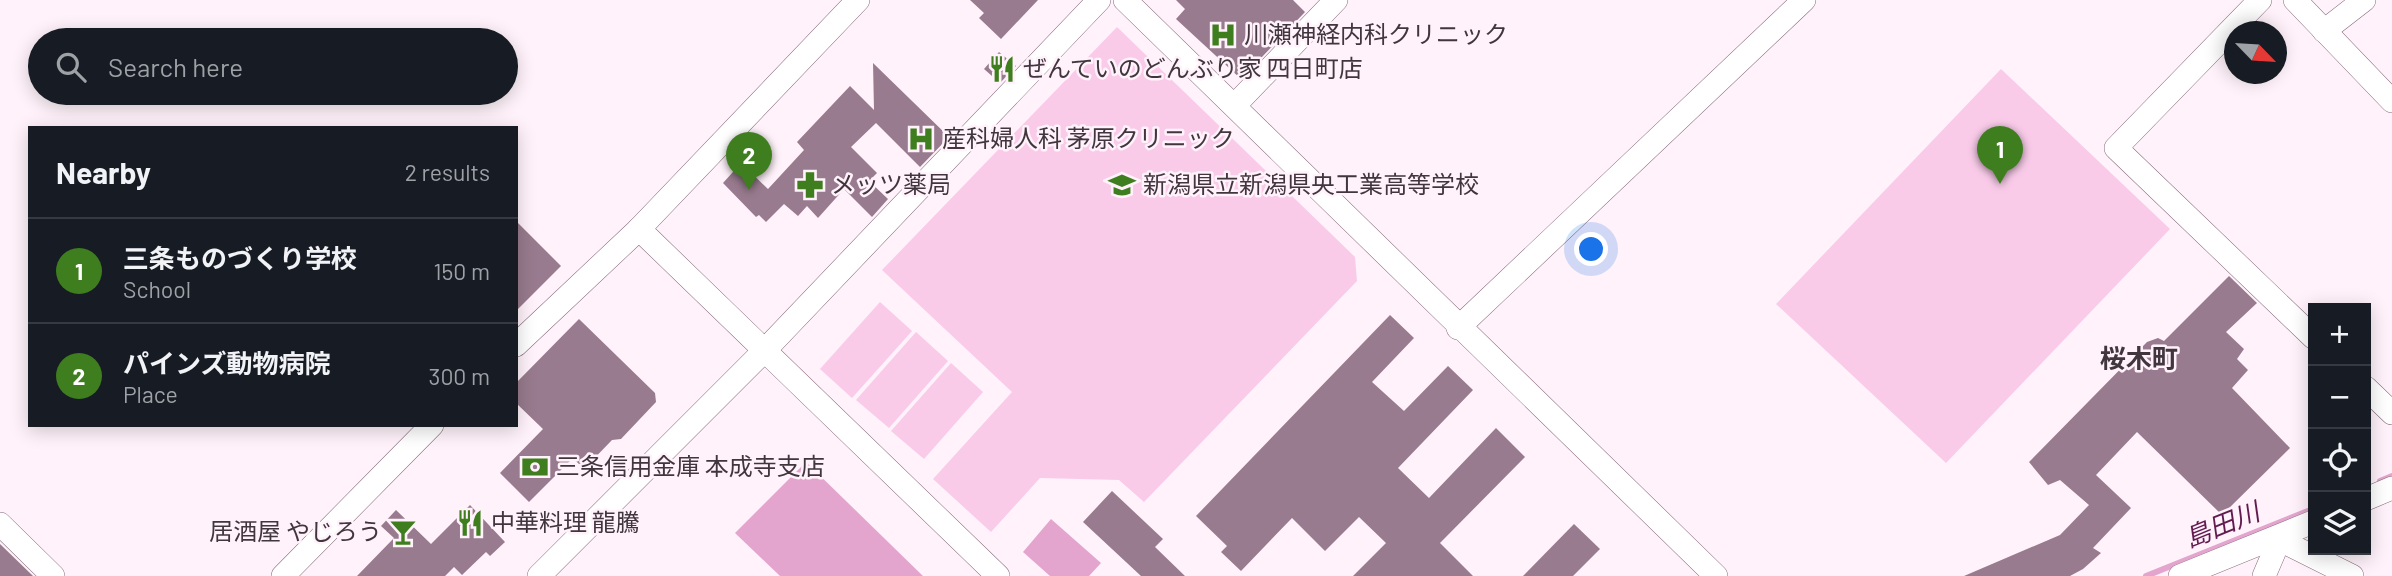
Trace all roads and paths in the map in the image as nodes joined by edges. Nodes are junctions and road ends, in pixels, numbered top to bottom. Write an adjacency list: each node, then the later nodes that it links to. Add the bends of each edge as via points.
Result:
1 (858, 0): 12 (street)
2 (1098, 0): 16 (street)
3 (1125, 0): 11 (street)
4 (1336, 0): 11 (street)
5 (1804, 0): 13 (street)
6 (2260, 0): 14 (street, via 2116,148)
7 (2295, 0): 9 (street)
8 (2364, 0): 9 (street)
9 (2324, 30): 10 (street)
10 (2392, 101)
11 (1235, 105): 13 (street)
12 (639, 229): 15 (street); 16 (street)
13 (1458, 328): 29 (street)
14 (2308, 333)
15 (518, 343)
16 (766, 349): 27 (street); 28 (street)
17 (2371, 393): 18 (street)
18 (2392, 413)
19 (430, 427): 26 (street)
20 (2392, 488): 21 (street)
21 (2371, 497)
22 (0, 524): 25 (street)
23 (2308, 524): 24 (street)
24 (2281, 536): 30 (street); 31 (street); 32 (street)
25 (53, 576)
26 (283, 576)
27 (539, 576)
28 (998, 576)
29 (1716, 576)
30 (2180, 576)
31 (2264, 576)
32 (2352, 576)

